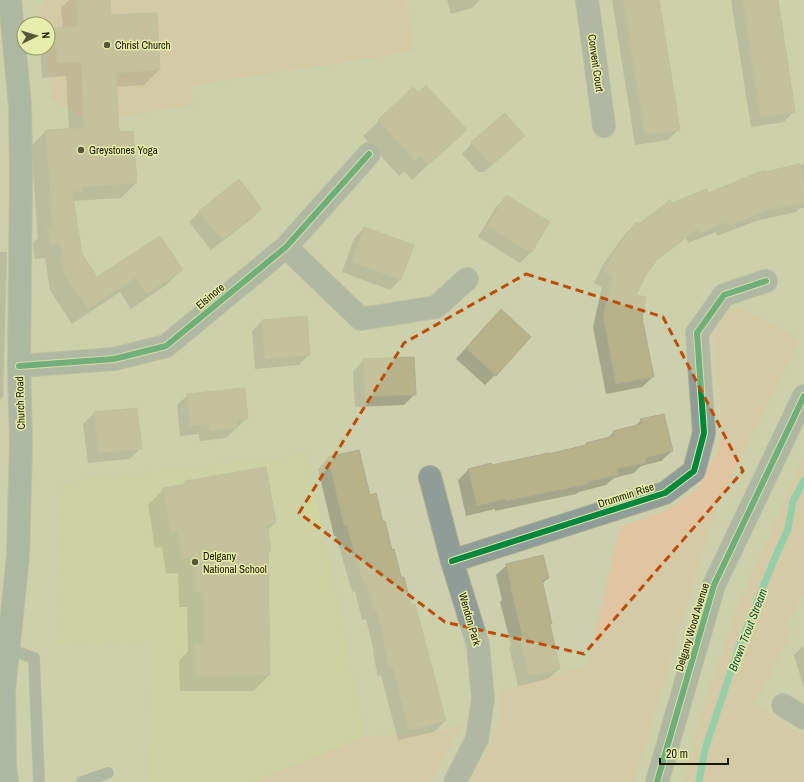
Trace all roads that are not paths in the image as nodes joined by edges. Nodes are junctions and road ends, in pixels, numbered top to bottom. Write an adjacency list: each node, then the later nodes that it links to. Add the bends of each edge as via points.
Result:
1 (10, 0): 8 (main road, Church Road, via 20,106)
2 (587, 0): 3 (street, Convent Court)
3 (604, 126)
4 (369, 154): 5 (street, Elsinore)
5 (286, 247): 6 (street, via 361,319 436,307); 8 (street, Elsinore, via 166,346 114,359)
6 (467, 278)
7 (766, 281): 11 (street, Drummin Rise, via 724,295 697,333 704,433 694,471 665,493)
8 (19, 366): 12 (main road, Church Road, via 21,444 18,556)
9 (804, 396): 20 (main road, Delgany Wood Avenue, via 714,585)
10 (430, 477): 11 (street, Wendon Park)
11 (452, 561): 19 (street, Wendon Park, via 478,645 483,699 477,739)
12 (8, 649): 16 (main road, Church Road, via 4,690); 17 (lane, via 34,658)
13 (783, 706): 14 (street)
14 (804, 718)
15 (108, 772): 18 (lane)
16 (7, 782)
17 (39, 782)
18 (82, 782)
19 (455, 782)
20 (657, 782)

